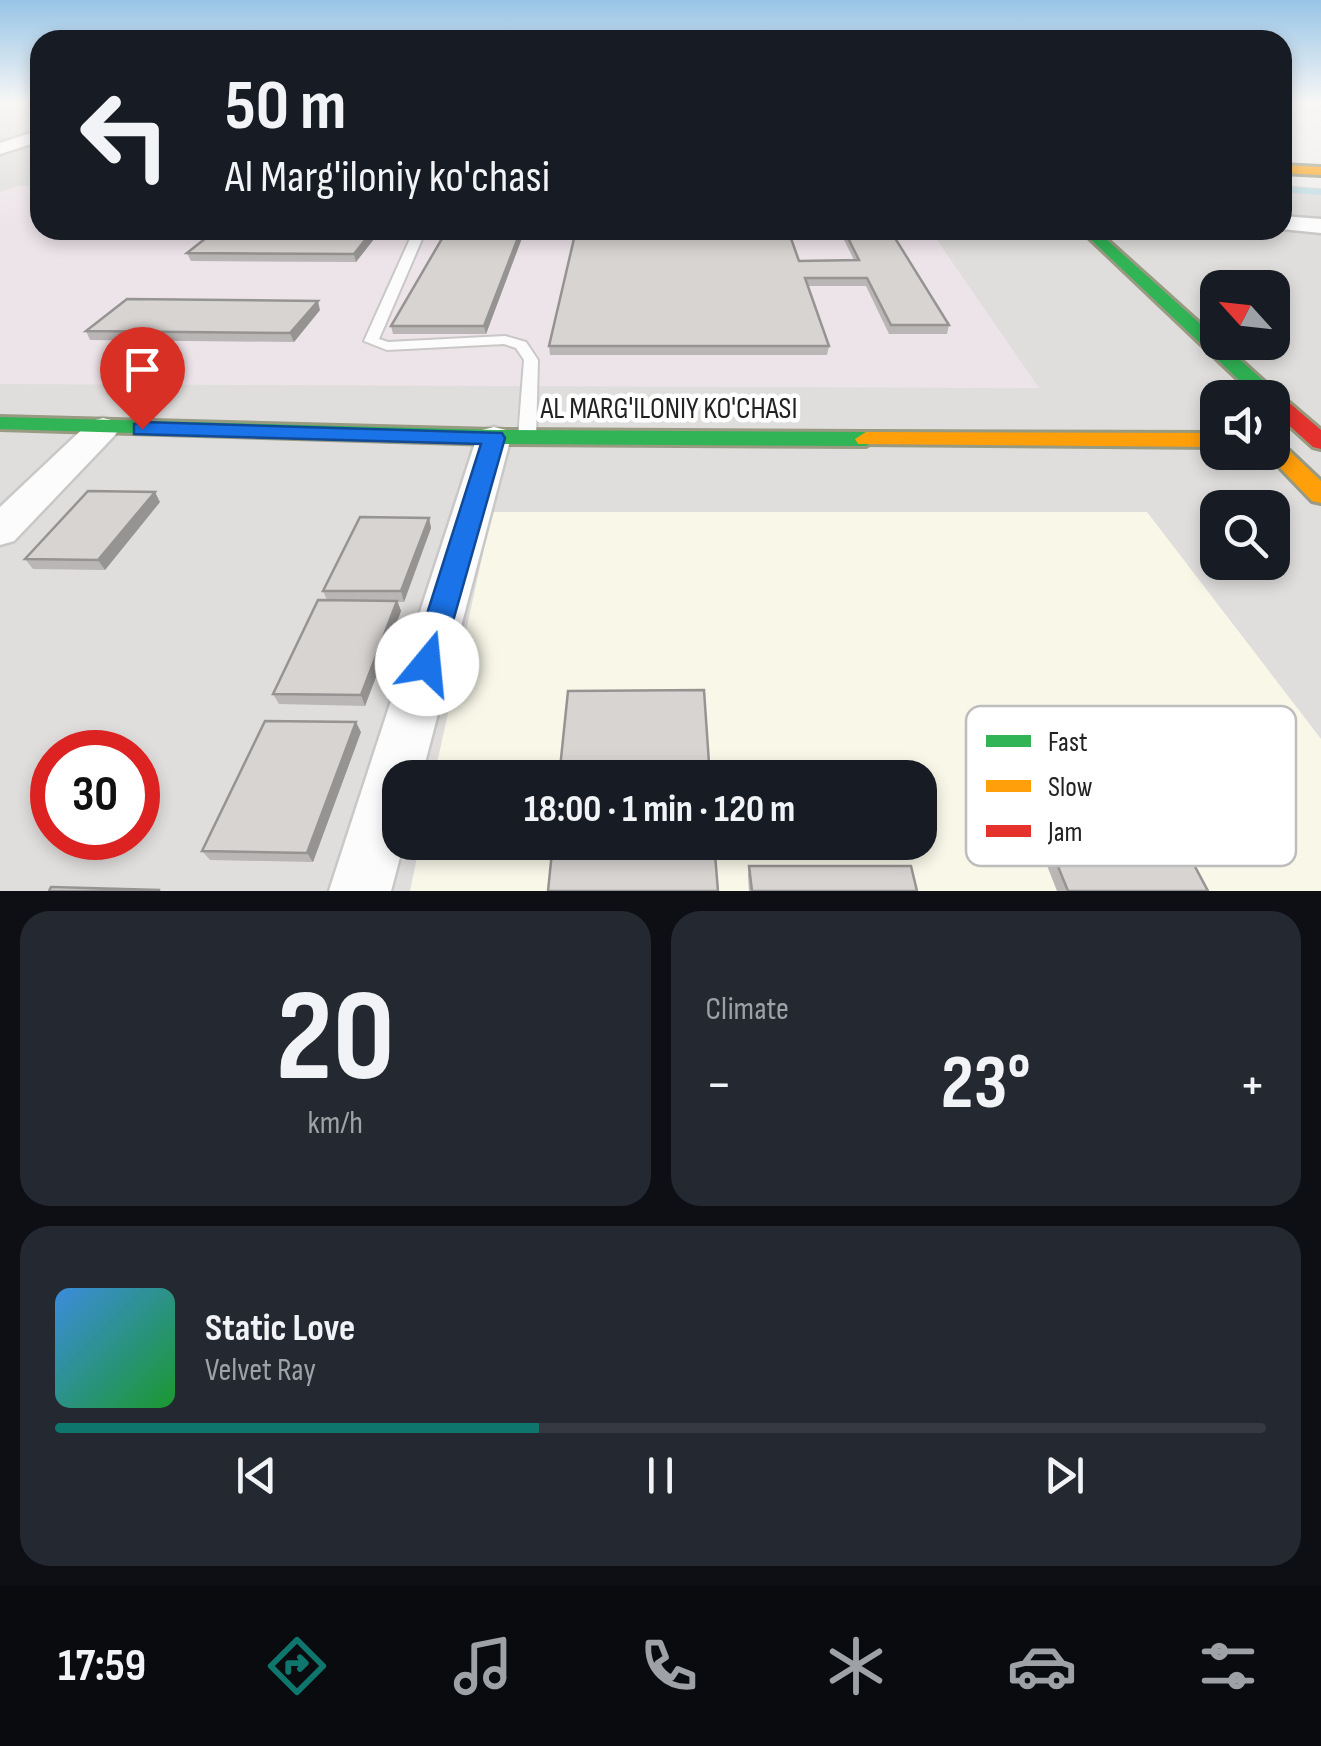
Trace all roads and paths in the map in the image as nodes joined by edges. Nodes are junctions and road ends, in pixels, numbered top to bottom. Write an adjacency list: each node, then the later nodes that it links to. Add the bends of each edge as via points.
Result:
1 (1292, 170): 2 (street)
2 (1321, 171)
3 (1292, 223): 4 (street)
4 (1321, 226)
5 (416, 240): 11 (lane, via 371,341 521,345 531,360)
6 (1099, 240): 7 (street)
7 (1252, 380)
8 (1290, 414): 13 (street)
9 (0, 423): 10 (street, AL MARG'ILONIY KO'CHASI)
10 (103, 428): 11 (street, AL MARG'ILONIY KO'CHASI); 17 (street)
11 (510, 438): 12 (street, AL MARG'ILONIY KO'CHASI); 18 (street)
12 (1200, 440)
13 (1319, 441): 14 (street)
14 (1290, 443)
15 (1290, 462): 16 (street)
16 (1321, 494)
17 (0, 531)
18 (360, 891)

